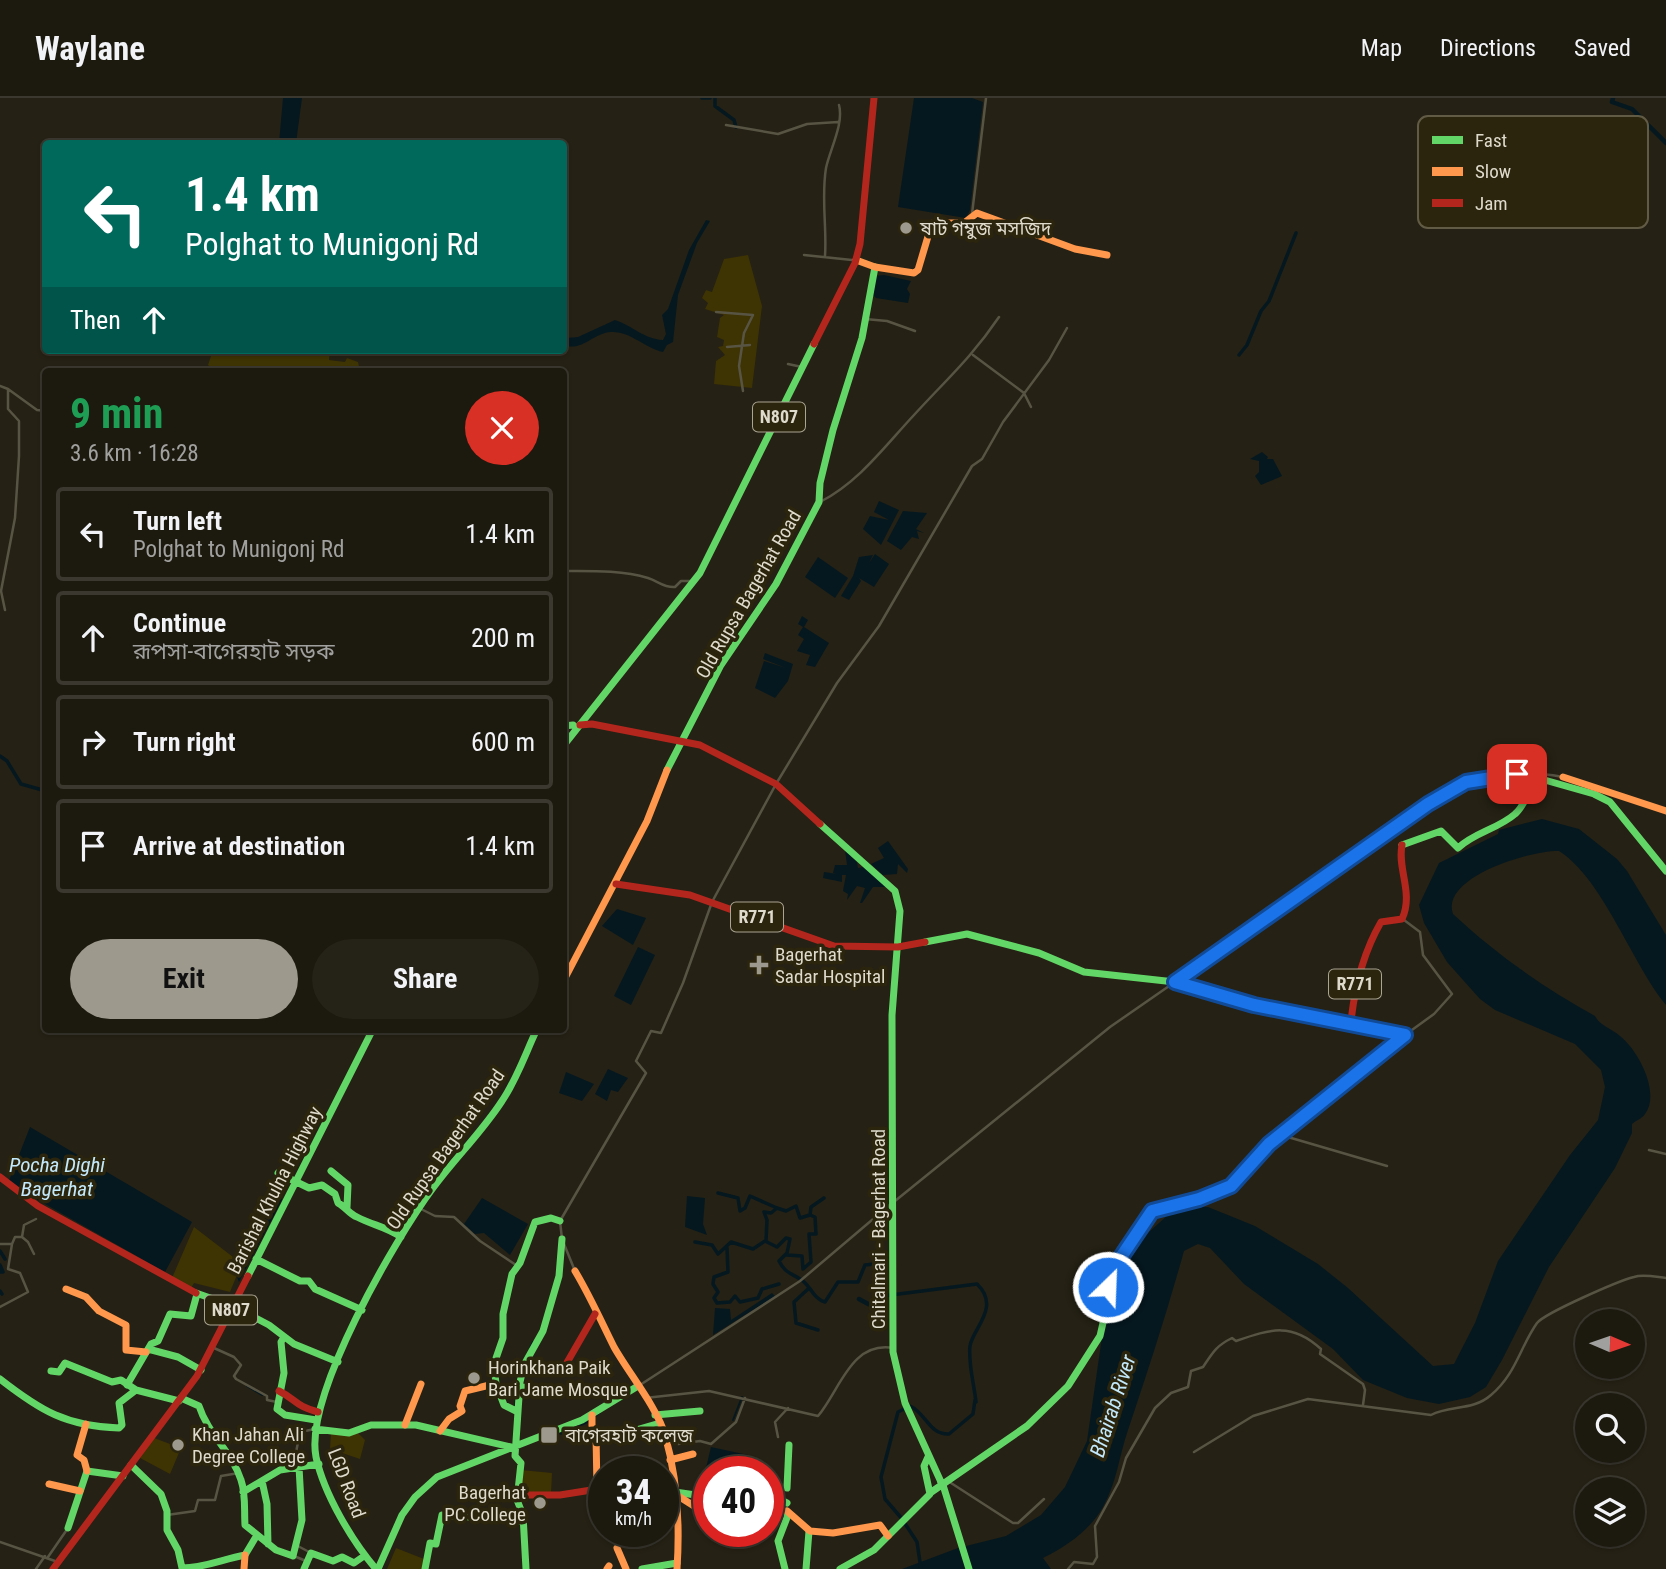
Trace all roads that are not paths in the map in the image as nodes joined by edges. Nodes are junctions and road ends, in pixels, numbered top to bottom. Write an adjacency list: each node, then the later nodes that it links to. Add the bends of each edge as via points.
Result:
1 (874, 98): 10 (main road, N807)
2 (986, 98): 6 (street)
3 (839, 105): 4 (street, via 842,115)
4 (838, 122): 5 (street, via 807,124 778,134); 9 (street, via 824,189)
5 (726, 125)
6 (972, 214): 8 (main road, via 1075,249); 11 (main road, via 964,223 931,225 914,273)
7 (804, 255): 9 (street)
8 (1107, 255)
9 (825, 256): 10 (street)
10 (856, 260): 11 (main road); 22 (main road, N807)
11 (875, 267): 14 (main road, Old Rupsa Bagerhat Road)
12 (716, 312): 18 (street, via 753,315)
13 (999, 317): 20 (street)
14 (865, 318): 16 (street); 29 (main road, Old Rupsa Bagerhat Road, via 825,462)
15 (1067, 328): 26 (street)
16 (915, 331)
17 (750, 345): 18 (street)
18 (742, 346): 19 (street); 25 (street)
19 (727, 347)
20 (973, 355): 26 (street); 29 (street, via 884,450 839,492)
21 (788, 364): 22 (street)
22 (803, 367): 31 (main road, N807)
23 (0, 386): 24 (street)
24 (8, 389): 28 (street); 32 (street, via 8,409 19,421 19,456 15,518 1,591)
25 (743, 391)
26 (1024, 393): 27 (street); 36 (street, via 982,459 972,466 878,626 837,683)
27 (1031, 407)
28 (42, 411)
29 (819, 502): 34 (main road, Old Rupsa Bagerhat Road, via 776,584 724,659)
30 (567, 571): 31 (street, via 649,578 667,588)
31 (694, 581): 33 (main road, N807)
32 (5, 610)
33 (577, 725): 34 (main road, Chitalmari - Bagerhat Road)
34 (681, 741): 36 (main road, Chitalmari - Bagerhat Road, via 700,744); 39 (main road, Old Rupsa Bagerhat Road)
35 (1563, 777): 37 (main road); 44 (street, via 1497,775 1466,782)
36 (776, 784): 40 (street); 42 (main road, Chitalmari - Bagerhat Road, via 895,891 900,911)
37 (1666, 811)
38 (1666, 871): 41 (main road, via 1609,802 1541,779 1529,789 1517,812 1478,830 1458,848 1441,831 1401,846 1409,888)
39 (616, 884): 40 (main road, R771); 43 (main road, Old Rupsa Bagerhat Road)
40 (712, 902): 42 (main road, R771, via 834,946); 61 (street, via 661,1033 651,1031 636,1061 646,1073)
41 (1402, 919): 45 (main road, R771, via 1381,922 1366,947); 48 (street, via 1420,932 1423,955 1452,994)
42 (898, 947): 44 (main road, R771, via 967,934 1039,953 1084,972); 57 (main road, Chitalmari - Bagerhat Road, via 892,1015)
43 (567, 974)
44 (1175, 982): 45 (main road, R771); 57 (street, via 1110,1027)
45 (1348, 1025): 48 (main road)
46 (371, 1033): 56 (main road, Barishal Khulna Highway / N807)
47 (535, 1033): 59 (main road, Old Rupsa Bagerhat Road, via 503,1100)
48 (1405, 1035): 49 (main road)
49 (1281, 1135): 52 (street); 130 (main road, via 1231,1186 1152,1211 1115,1266 1101,1334 1081,1366 1023,1431)
50 (1649, 1150): 51 (street)
51 (1666, 1154)
52 (1387, 1166)
53 (331, 1171): 58 (main road, via 348,1185)
54 (278, 1173): 56 (main road)
55 (0, 1177): 73 (main road, via 38,1206)
56 (296, 1180): 58 (main road, via 309,1188 322,1185); 68 (main road, Barishal Khulna Highway / N807)
57 (895, 1201): 80 (main road, Chitalmari - Bagerhat Road); 91 (street, via 802,1280)
58 (347, 1207): 63 (main road, via 353,1216)
59 (419, 1208): 63 (main road, Old Rupsa Bagerhat Road); 69 (street, via 435,1216 454,1217)
60 (36, 1219): 62 (street, via 24,1225)
61 (560, 1221): 64 (street); 69 (main road, via 535,1222)
62 (22, 1237): 66 (street, via 15,1237); 67 (street)
63 (401, 1237): 82 (main road, Old Rupsa Bagerhat Road)
64 (562, 1238): 70 (street); 83 (main road, via 561,1268 543,1331)
65 (0, 1244): 66 (street)
66 (12, 1244): 75 (street, via 8,1269 20,1273 28,1292)
67 (34, 1254)
68 (256, 1259): 74 (main road, Barishal Khulna Highway / N807); 76 (main road)
69 (518, 1266): 102 (main road, via 512,1274 503,1338 494,1364 495,1384 504,1405)
70 (575, 1271): 77 (main road)
71 (1666, 1278): 100 (street, via 1636,1276 1551,1312 1538,1322 1503,1382 1468,1408 1431,1415)
72 (66, 1289): 81 (main road, via 82,1293 95,1301 99,1311 127,1325 126,1350)
73 (197, 1294): 74 (main road); 81 (main road, via 191,1316 170,1314 158,1341)
74 (233, 1306): 78 (main road); 79 (main road, Barishal Khulna Highway / N807)
75 (0, 1307)
76 (362, 1310)
77 (596, 1315): 84 (main road); 91 (main road)
78 (284, 1337): 82 (main road); 95 (main road)
79 (212, 1347): 85 (main road, Barishal Khulna Highway / N807); 99 (street, via 237,1359 241,1367 236,1379)
80 (893, 1348): 101 (street, via 879,1346 859,1357 818,1416); 121 (main road, Chitalmari - Bagerhat Road, via 895,1375)
81 (147, 1350): 85 (main road, via 178,1357); 90 (main road)
82 (338, 1362): 106 (main road, LGD Road)
83 (524, 1365): 84 (street); 92 (main road)
84 (565, 1366)
85 (201, 1370): 98 (main road, Barishal Khulna Highway / N807)
86 (51, 1371): 90 (main road, via 59,1372 65,1363)
87 (0, 1379): 108 (main road, via 39,1409)
88 (421, 1384): 109 (main road)
89 (494, 1384): 111 (main road, via 465,1391 462,1411)
90 (127, 1385): 94 (main road)
91 (638, 1386): 96 (main road); 104 (main road)
92 (519, 1387): 93 (main road); 102 (main road)
93 (538, 1388)
94 (135, 1390): 98 (main road); 108 (main road, via 119,1403 120,1428)
95 (279, 1391): 99 (main road); 106 (main road)
96 (645, 1398): 97 (street, via 709,1391); 105 (main road)
97 (745, 1398): 101 (street); 112 (street, via 736,1422 711,1444 678,1444 673,1433)
98 (180, 1400): 124 (main road, Barishal Khulna Highway / N807); 127 (main road, via 199,1406 205,1427)
99 (277, 1402): 106 (main road, via 279,1414)
100 (1363, 1405): 117 (street, via 1308,1399 1272,1409 1248,1418); 175 (street, via 1363,1384 1320,1354 1321,1349 1301,1333 1286,1330 1221,1343 1203,1367 1191,1371 1188,1387 1171,1393 1155,1408 1095,1526 1097,1557 1093,1564 1074,1562)
101 (788, 1408): 114 (street, via 775,1422)
102 (516, 1411): 116 (main road)
103 (701, 1411): 105 (main road)
104 (592, 1415): 113 (main road); 116 (main road)
105 (655, 1415): 107 (main road)
106 (317, 1416): 110 (main road, LGD Road)
107 (660, 1423): 112 (main road); 113 (main road)
108 (86, 1424): 126 (main road, via 77,1455)
109 (405, 1425): 110 (main road, via 372,1425 349,1433); 111 (main road)
110 (315, 1429): 123 (main road, LGD Road); 125 (street, via 300,1432)
111 (440, 1431): 116 (main road)
112 (665, 1433): 120 (main road)
113 (596, 1435): 119 (main road)
114 (778, 1437)
115 (789, 1445): 132 (main road)
116 (514, 1447): 137 (main road, via 521,1465); 166 (main road, via 430,1484 402,1515)
117 (1194, 1452)
118 (693, 1454): 122 (main road)
119 (598, 1456)
120 (669, 1456)
121 (929, 1457): 130 (main road, Chitalmari - Bagerhat Road); 136 (main road, via 924,1466)
122 (679, 1458)
123 (319, 1464): 125 (main road); 158 (main road, LGD Road, via 341,1517)
124 (131, 1465): 128 (main road, Barishal Khulna Highway / N807); 143 (main road, via 161,1494)
125 (296, 1468): 129 (main road); 152 (main road, via 302,1520)
126 (87, 1471): 128 (main road); 134 (main road)
127 (239, 1473): 135 (main road); 143 (street, via 221,1476 215,1500 198,1500 195,1511)
128 (123, 1476): 147 (main road, Barishal Khulna Highway / N807)
129 (262, 1480): 135 (main road); 151 (main road)
130 (944, 1482): 136 (main road); 138 (street, via 1013,1523); 174 (main road, Chitalmari - Bagerhat Road)
131 (49, 1484): 134 (main road)
132 (787, 1488)
133 (588, 1491): 137 (main road)
134 (80, 1492): 145 (main road)
135 (243, 1492): 148 (main road, via 245,1525)
136 (930, 1493): 149 (main road)
137 (517, 1495): 144 (main road)
138 (1044, 1499)
139 (784, 1507): 141 (main road)
140 (784, 1509): 141 (main road)
141 (787, 1510): 149 (main road, via 810,1531 880,1525); 171 (main road, via 778,1541); 172 (main road, via 811,1534)
142 (679, 1511): 146 (main road)
143 (167, 1515): 163 (main road, via 167,1530 178,1550)
144 (523, 1521): 167 (main road, via 442,1515); 168 (main road)
145 (69, 1528): 147 (main road); 159 (street)
146 (679, 1533)
147 (80, 1534): 161 (main road, Barishal Khulna Highway / N807)
148 (257, 1535): 151 (main road); 156 (main road)
149 (888, 1536): 173 (main road, via 869,1554)
150 (0, 1542): 159 (street)
151 (268, 1544): 157 (main road)
152 (296, 1545): 155 (street); 157 (main road)
153 (678, 1547): 162 (main road)
154 (617, 1548): 169 (main road)
155 (311, 1553): 158 (main road, via 354,1563); 160 (main road)
156 (246, 1555): 163 (main road, via 202,1568); 165 (main road)
157 (293, 1556): 160 (street)
158 (364, 1556): 166 (main road, LGD Road)
159 (46, 1557): 161 (street); 164 (street)
160 (305, 1565)
161 (58, 1566)
162 (677, 1566): 170 (main road)
163 (180, 1568)
164 (36, 1569)
165 (244, 1569)
166 (377, 1569)
167 (425, 1569)
168 (526, 1569)
169 (626, 1569)
170 (642, 1569)
171 (785, 1569)
172 (806, 1569)
173 (840, 1569)
174 (969, 1569)
175 (1068, 1569)

